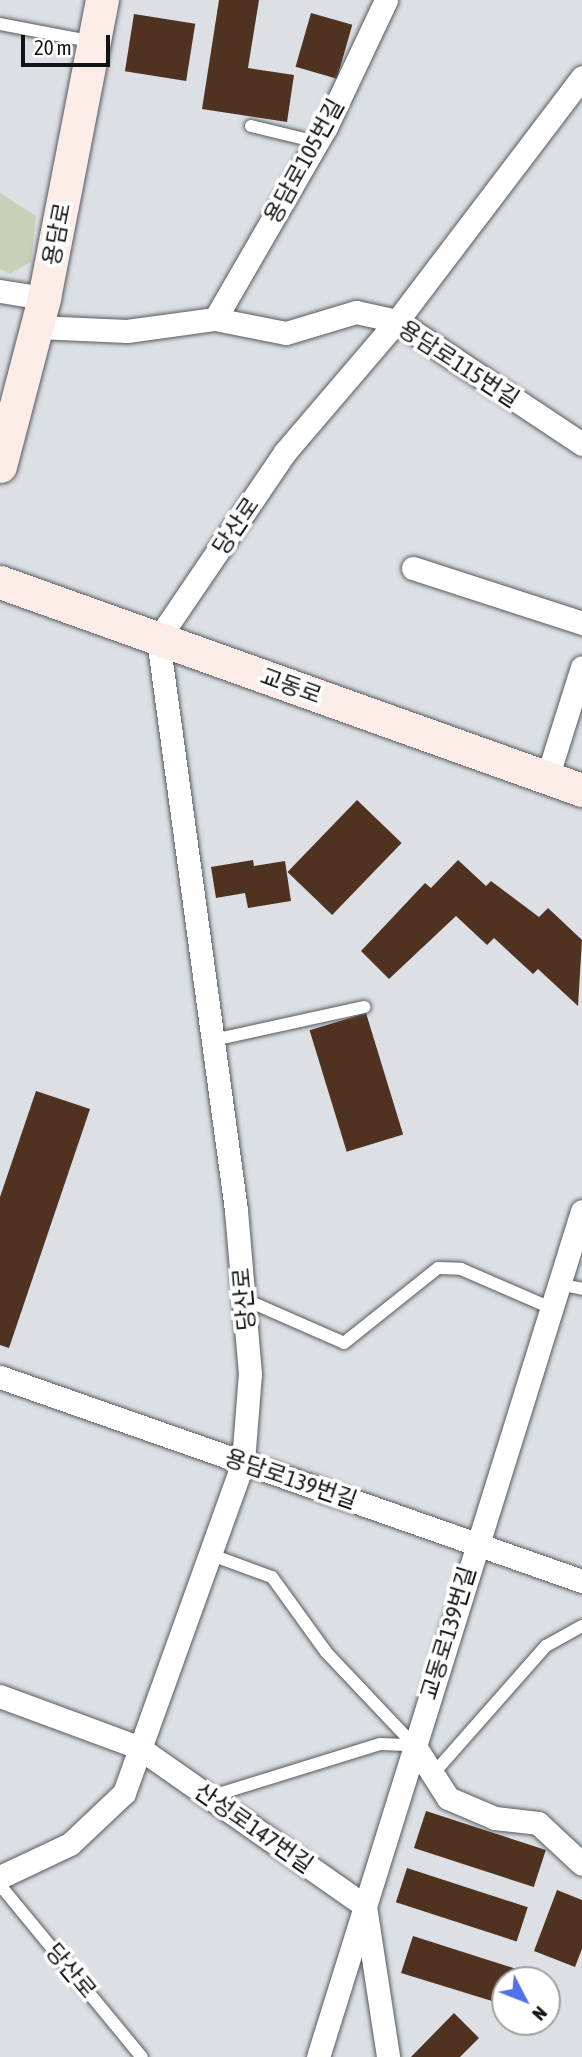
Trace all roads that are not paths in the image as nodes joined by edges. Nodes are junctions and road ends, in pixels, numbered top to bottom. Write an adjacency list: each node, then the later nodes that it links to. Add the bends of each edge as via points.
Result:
1 (102, 0): 4 (street, 용담로)
2 (386, 0): 8 (street, 용담로105번길)
3 (0, 24): 4 (lane)
4 (94, 42): 10 (street, 용담로)
5 (582, 77): 6 (street, 당산로)
6 (575, 101): 12 (street, 당산로)
7 (251, 125): 8 (lane)
8 (317, 142): 11 (street, 용담로105번길)
9 (0, 291): 10 (street, 용담로115번길)
10 (41, 312): 11 (street, 용담로115번길, via 127,331); 14 (street, 용담로)
11 (215, 319): 12 (street, 용담로115번길, via 286,332 356,312)
12 (397, 321): 13 (street, 용담로115번길); 18 (street, 당산로, via 285,452)
13 (582, 444)
14 (0, 466)
15 (413, 568): 17 (street)
16 (0, 582): 18 (street, 교동로)
17 (582, 624)
18 (158, 639): 20 (street, 교동로); 23 (street, 당산로)
19 (582, 667): 20 (street)
20 (547, 778): 21 (street, 교동로)
21 (582, 790)
22 (364, 1007): 23 (lane)
23 (213, 1040): 27 (street, 당산로)
24 (582, 1211): 25 (street, 교동로139번길)
25 (559, 1284): 26 (lane); 28 (street, 교동로139번길)
26 (582, 1289)
27 (244, 1299): 28 (lane, via 344,1343 438,1268 461,1269); 30 (street, 당산로, via 250,1374)
28 (551, 1308): 31 (street, 교동로139번길)
29 (0, 1377): 30 (street, 용담로139번길)
30 (243, 1462): 31 (street, 용담로139번길); 32 (street, 당산로)
31 (476, 1544): 33 (street, 용담로139번길); 36 (street, 교동로139번길)
32 (209, 1553): 36 (lane, via 272,1577 326,1652); 37 (street, 당산로)
33 (582, 1581)
34 (582, 1626): 38 (lane, via 546,1646)
35 (0, 1696): 37 (street, 산성로147번길)
36 (414, 1745): 38 (street); 39 (lane, via 380,1744); 43 (street, 교동로139번길)
37 (138, 1747): 39 (street, 산성로147번길); 41 (street, 당산로, via 124,1793 70,1844)
38 (433, 1774): 40 (street, via 448,1798 495,1818 538,1824)
39 (209, 1797): 43 (street, 산성로147번길)
40 (582, 1864)
41 (0, 1877)
42 (0, 1885): 44 (lane, 당산로)
43 (365, 1906): 45 (street, 교동로139번길); 46 (street)
44 (142, 2057)
45 (318, 2057)
46 (388, 2057)

